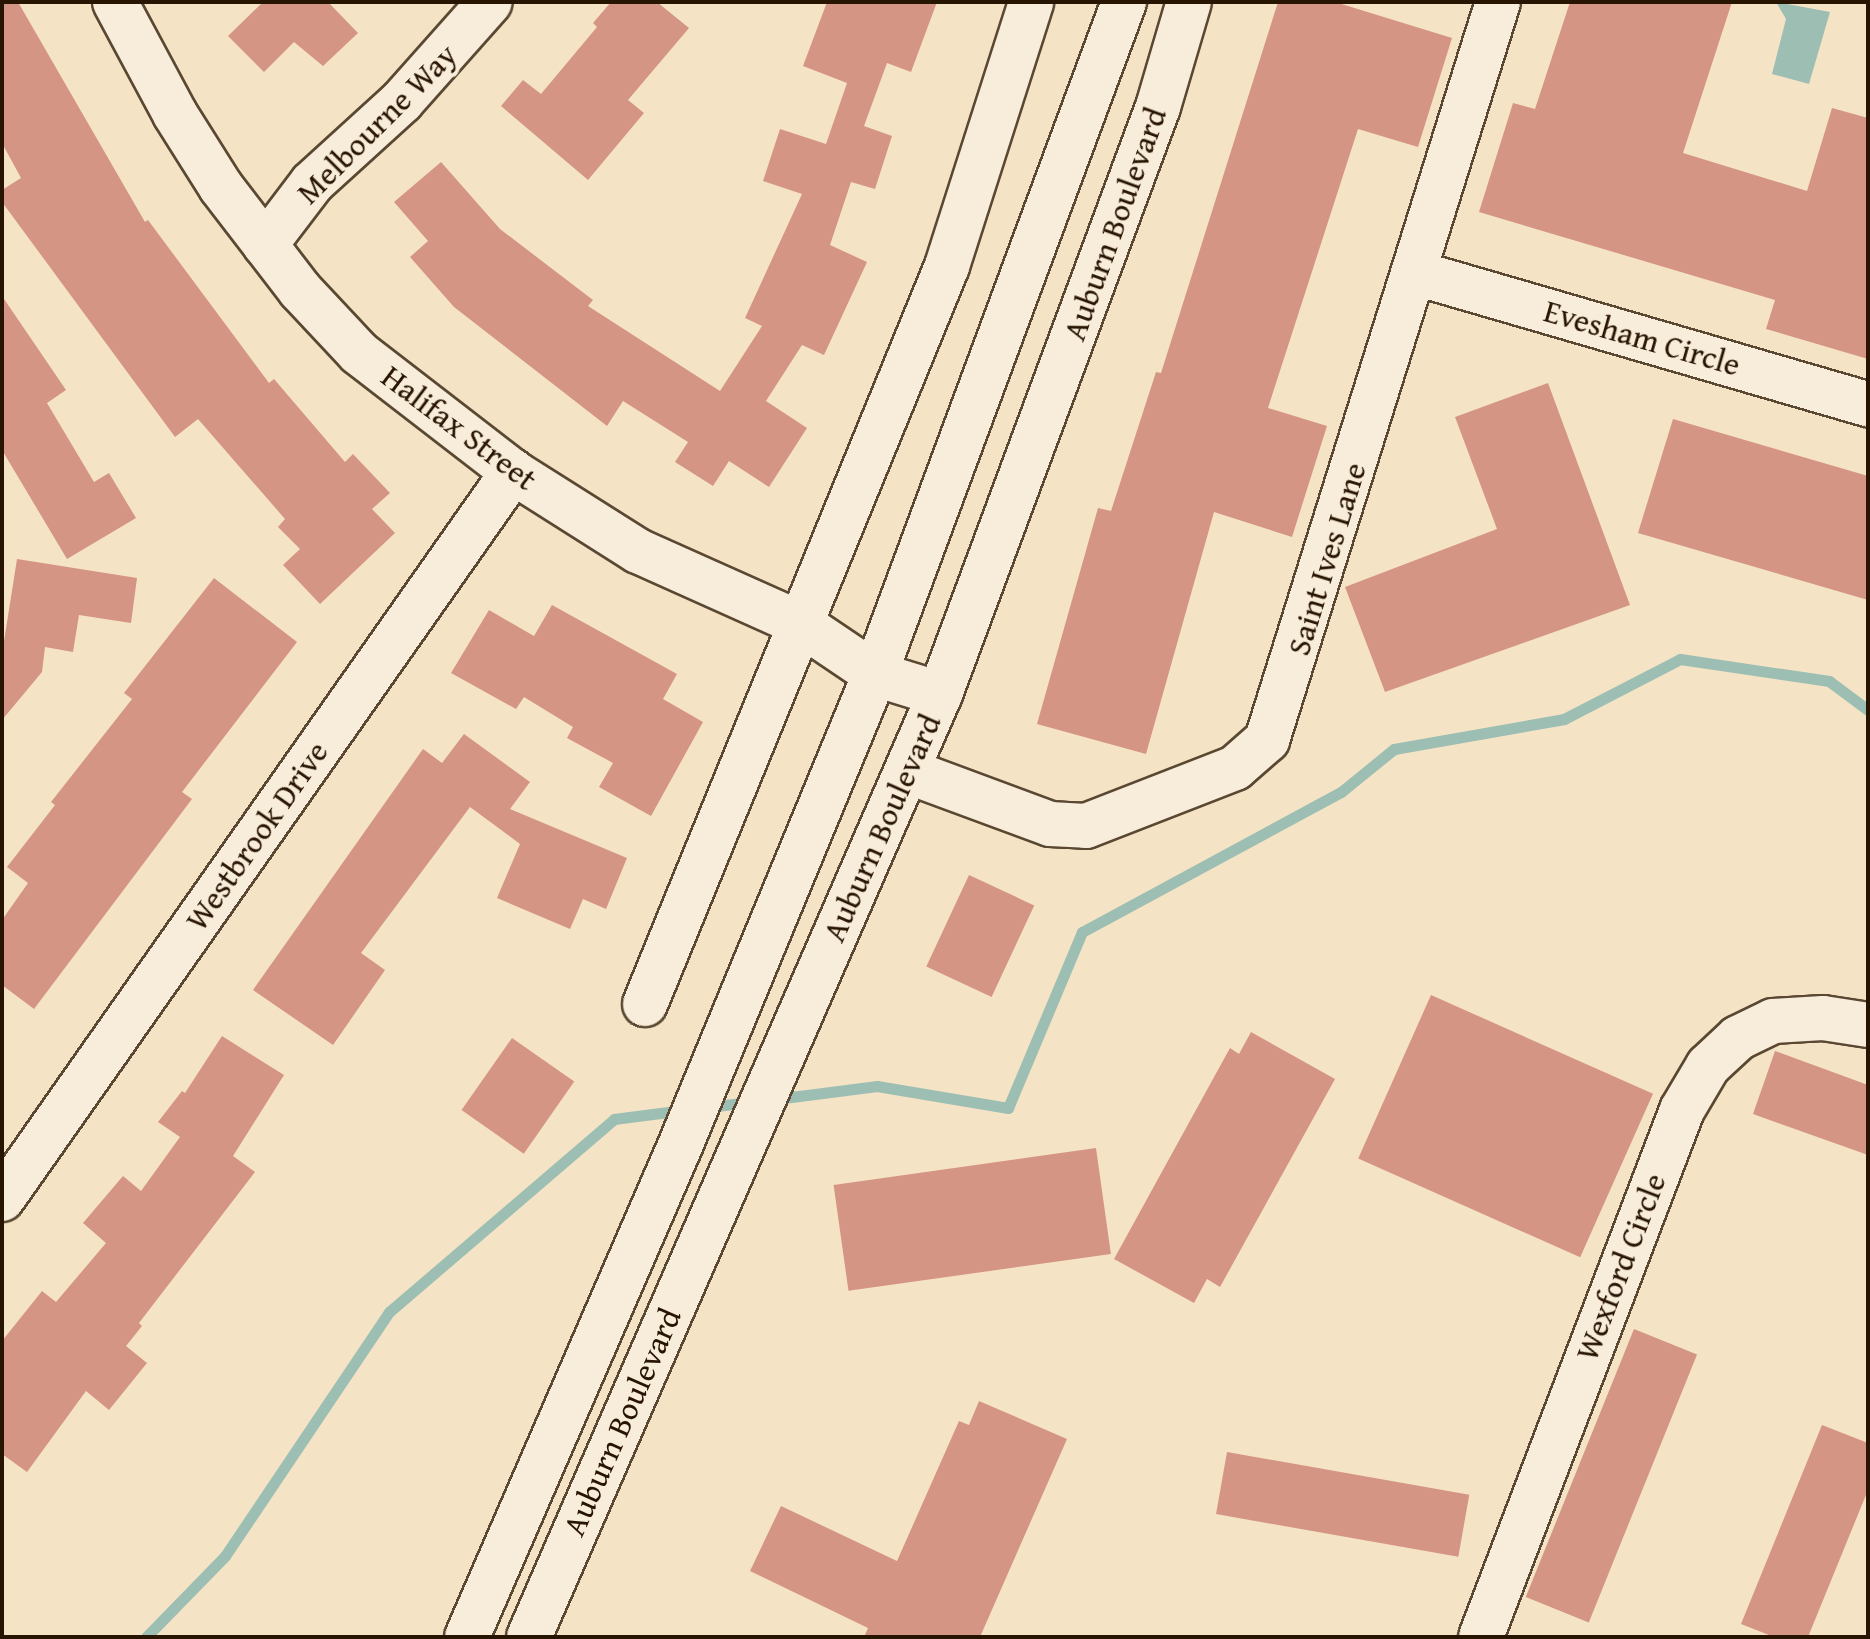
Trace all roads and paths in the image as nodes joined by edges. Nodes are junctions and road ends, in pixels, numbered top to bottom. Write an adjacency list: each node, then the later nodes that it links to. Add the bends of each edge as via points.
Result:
1 (115, 2): 7 (street, Halifax Street, via 175,114)
2 (490, 2): 7 (street, Melbourne Way, via 402,101 312,183)
3 (1031, 2): 11 (street, via 947,266)
4 (1124, 2): 12 (street, Auburn Boulevard)
5 (1189, 2): 13 (street, Auburn Boulevard, via 1158,107)
6 (1498, 2): 8 (street, Saint Ives Lane)
7 (265, 245): 10 (street, Halifax Street, via 359,353)
8 (1416, 273): 9 (street, Evesham Circle); 14 (street, Saint Ives Lane, via 1267,740 1235,768 1086,826 1050,824)
9 (1868, 404)
10 (513, 472): 11 (street, Halifax Street, via 638,551); 17 (street, Westbrook Drive)
11 (801, 624): 12 (street, Halifax Street); 15 (street)
12 (875, 674): 13 (street, Halifax Street); 18 (street, Auburn Boulevard, via 685,1134)
13 (940, 694): 14 (street, Auburn Boulevard)
14 (907, 771): 19 (street, Auburn Boulevard)
15 (645, 1004)
16 (1868, 1025): 20 (street, Wexford Circle, via 1823,1018 1773,1021 1738,1038 1708,1066 1682,1110)
17 (2, 1199)
18 (467, 1637)
19 (529, 1637)
20 (1481, 1637)

